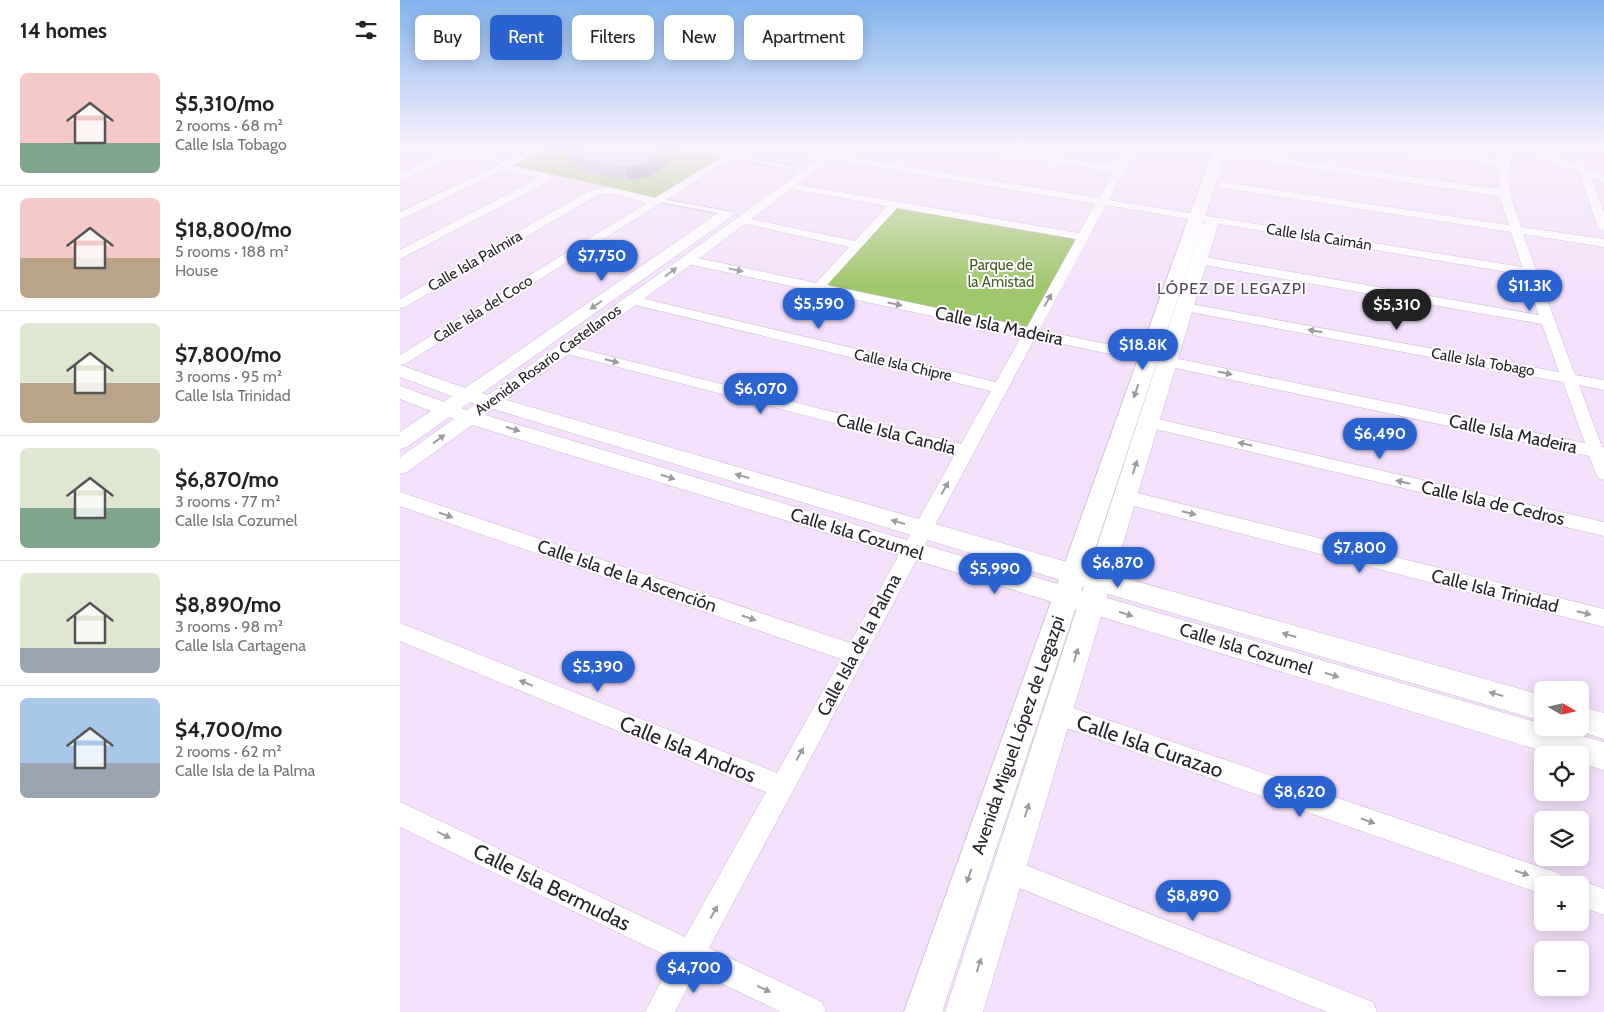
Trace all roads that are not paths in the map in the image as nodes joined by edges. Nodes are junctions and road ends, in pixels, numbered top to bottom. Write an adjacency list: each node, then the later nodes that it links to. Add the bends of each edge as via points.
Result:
1 (444, 194): 19 (street)
2 (516, 194): 27 (street)
3 (591, 194): 33 (street, Calle Isla Palmira)
4 (624, 194): 16 (street, Calle Isla Palmira)
5 (669, 194): 16 (street, Calle Isla del Coco)
6 (760, 194): 20 (street, Avenida Rosario Castellanos)
7 (774, 194): 20 (street, Avenida Rosario Castellanos)
8 (837, 194): 18 (street)
9 (1061, 194): 17 (street, Calle Isla Caimán)
10 (1107, 194): 17 (street, Calle Isla de la Palma)
11 (1213, 194): 21 (main road, Avenida Miguel López de Legazpi)
12 (1218, 194): 21 (main road, Avenida Miguel López de Legazpi)
13 (1283, 194): 23 (street)
14 (1504, 194): 23 (street)
15 (1592, 194): 22 (street)
16 (658, 201): 20 (street); 39 (street, Calle Isla del Coco)
17 (1103, 202): 21 (street, Calle Isla Caimán); 24 (street, Calle Isla de la Palma)
18 (895, 204): 24 (street); 26 (street)
19 (400, 216)
20 (734, 217): 26 (street); 28 (street, Avenida Rosario Castellanos); 46 (street, Avenida Rosario Castellanos, one-way to 46)
21 (1204, 218): 29 (main road, Avenida Miguel López de Legazpi); 30 (street, Calle Isla Caimán); 38 (main road, Avenida Miguel López de Legazpi)
22 (1604, 228)
23 (1516, 230): 25 (street); 30 (street)
24 (1083, 237): 36 (street, Calle Isla de la Palma, one-way to 24)
25 (1604, 243)
26 (858, 245): 31 (street)
27 (400, 255)
28 (688, 260): 31 (street, Calle Isla Madeira, one-way to 31); 32 (street, Avenida Rosario Castellanos, one-way to 28)
29 (1200, 260): 34 (main road, Avenida Miguel López de Legazpi); 35 (street)
30 (1530, 272): 35 (street)
31 (818, 288): 36 (street, Calle Isla Madeira, one-way to 36)
32 (632, 300): 37 (street, Avenida Rosario Castellanos); 43 (street, Calle Isla Chipre)
33 (400, 304)
34 (1185, 307): 38 (main road, Avenida Miguel López de Legazpi); 41 (street, Calle Isla Tobago, one-way to 34)
35 (1548, 321): 41 (street)
36 (1030, 332): 38 (street, Calle Isla Madeira); 43 (street, Calle Isla de la Palma)
37 (565, 349): 45 (street, Avenida Rosario Castellanos); 50 (street, Calle Isla Candia, one-way to 50)
38 (1158, 359): 48 (main road, Avenida Miguel López de Legazpi); 51 (street, Calle Isla Madeira, one-way to 51); 59 (main road, Avenida Miguel López de Legazpi, one-way to 59)
39 (400, 361)
40 (400, 371): 46 (street, Calle Isla Cozumel)
41 (1570, 378): 42 (street, Calle Isla Tobago); 51 (street)
42 (1604, 385)
43 (999, 388): 50 (street, Calle Isla de la Palma)
44 (400, 392): 47 (street, Calle Isla Cozumel)
45 (491, 402): 46 (street, Calle Isla Cozumel); 56 (street, Calle Isla Cozumel, one-way to 45)
46 (469, 406): 47 (street, Calle Isla Cozumel); 52 (street, Avenida Rosario Castellanos, one-way to 46); 58 (street, Calle Isla Cozumel, one-way to 58)
47 (446, 410): 49 (street, Avenida Rosario Castellanos)
48 (1149, 422): 54 (main road, Avenida Miguel López de Legazpi, one-way to 48); 57 (street, Calle Isla de Cedros, one-way to 48)
49 (400, 442)
50 (965, 451): 56 (street, Calle Isla de la Palma, one-way to 50)
51 (1600, 452): 53 (street)
52 (400, 467)
53 (1604, 474)
54 (1125, 497): 60 (main road, Avenida Miguel López de Legazpi); 61 (street, Calle Isla Trinidad, one-way to 61)
55 (400, 499): 63 (street, Calle Isla de la Ascención, one-way to 63)
56 (922, 529): 58 (street, Calle Isla de la Palma); 59 (street, Calle Isla Cozumel)
57 (1604, 529)
58 (910, 550): 59 (street, Calle Isla Cozumel); 63 (street, Calle Isla de la Palma)
59 (1070, 585): 60 (street, Calle Isla Cozumel); 78 (main road, Avenida Miguel López de Legazpi, one-way to 78)
60 (1095, 592): 64 (street, Calle Isla Cozumel, one-way to 60); 65 (main road, Avenida Miguel López de Legazpi, one-way to 60); 68 (street, Calle Isla Cozumel, one-way to 68)
61 (1604, 618)
62 (400, 632): 69 (street, Calle Isla Andros, one-way to 62)
63 (854, 654): 69 (street, Calle Isla de la Palma, one-way to 63)
64 (1534, 706)
65 (1058, 714): 71 (main road, Avenida Miguel López de Legazpi, one-way to 65); 72 (street, Calle Isla Curazao, one-way to 72)
66 (1589, 722): 67 (street)
67 (1604, 726)
68 (1604, 756)
69 (782, 787): 75 (street, Calle Isla de la Palma, one-way to 69)
70 (400, 814): 75 (street, Calle Isla Bermudas, one-way to 75)
71 (1008, 871): 79 (main road, Avenida Miguel López de Legazpi, one-way to 71); 80 (street)
72 (1534, 878)
73 (1589, 897): 74 (street)
74 (1604, 902)
75 (691, 954): 76 (street, Calle Isla de la Palma); 77 (street, Calle Isla Bermudas, one-way to 77)
76 (659, 1012)
77 (812, 1012)
78 (922, 1012)
79 (964, 1012)
80 (1363, 1012)

